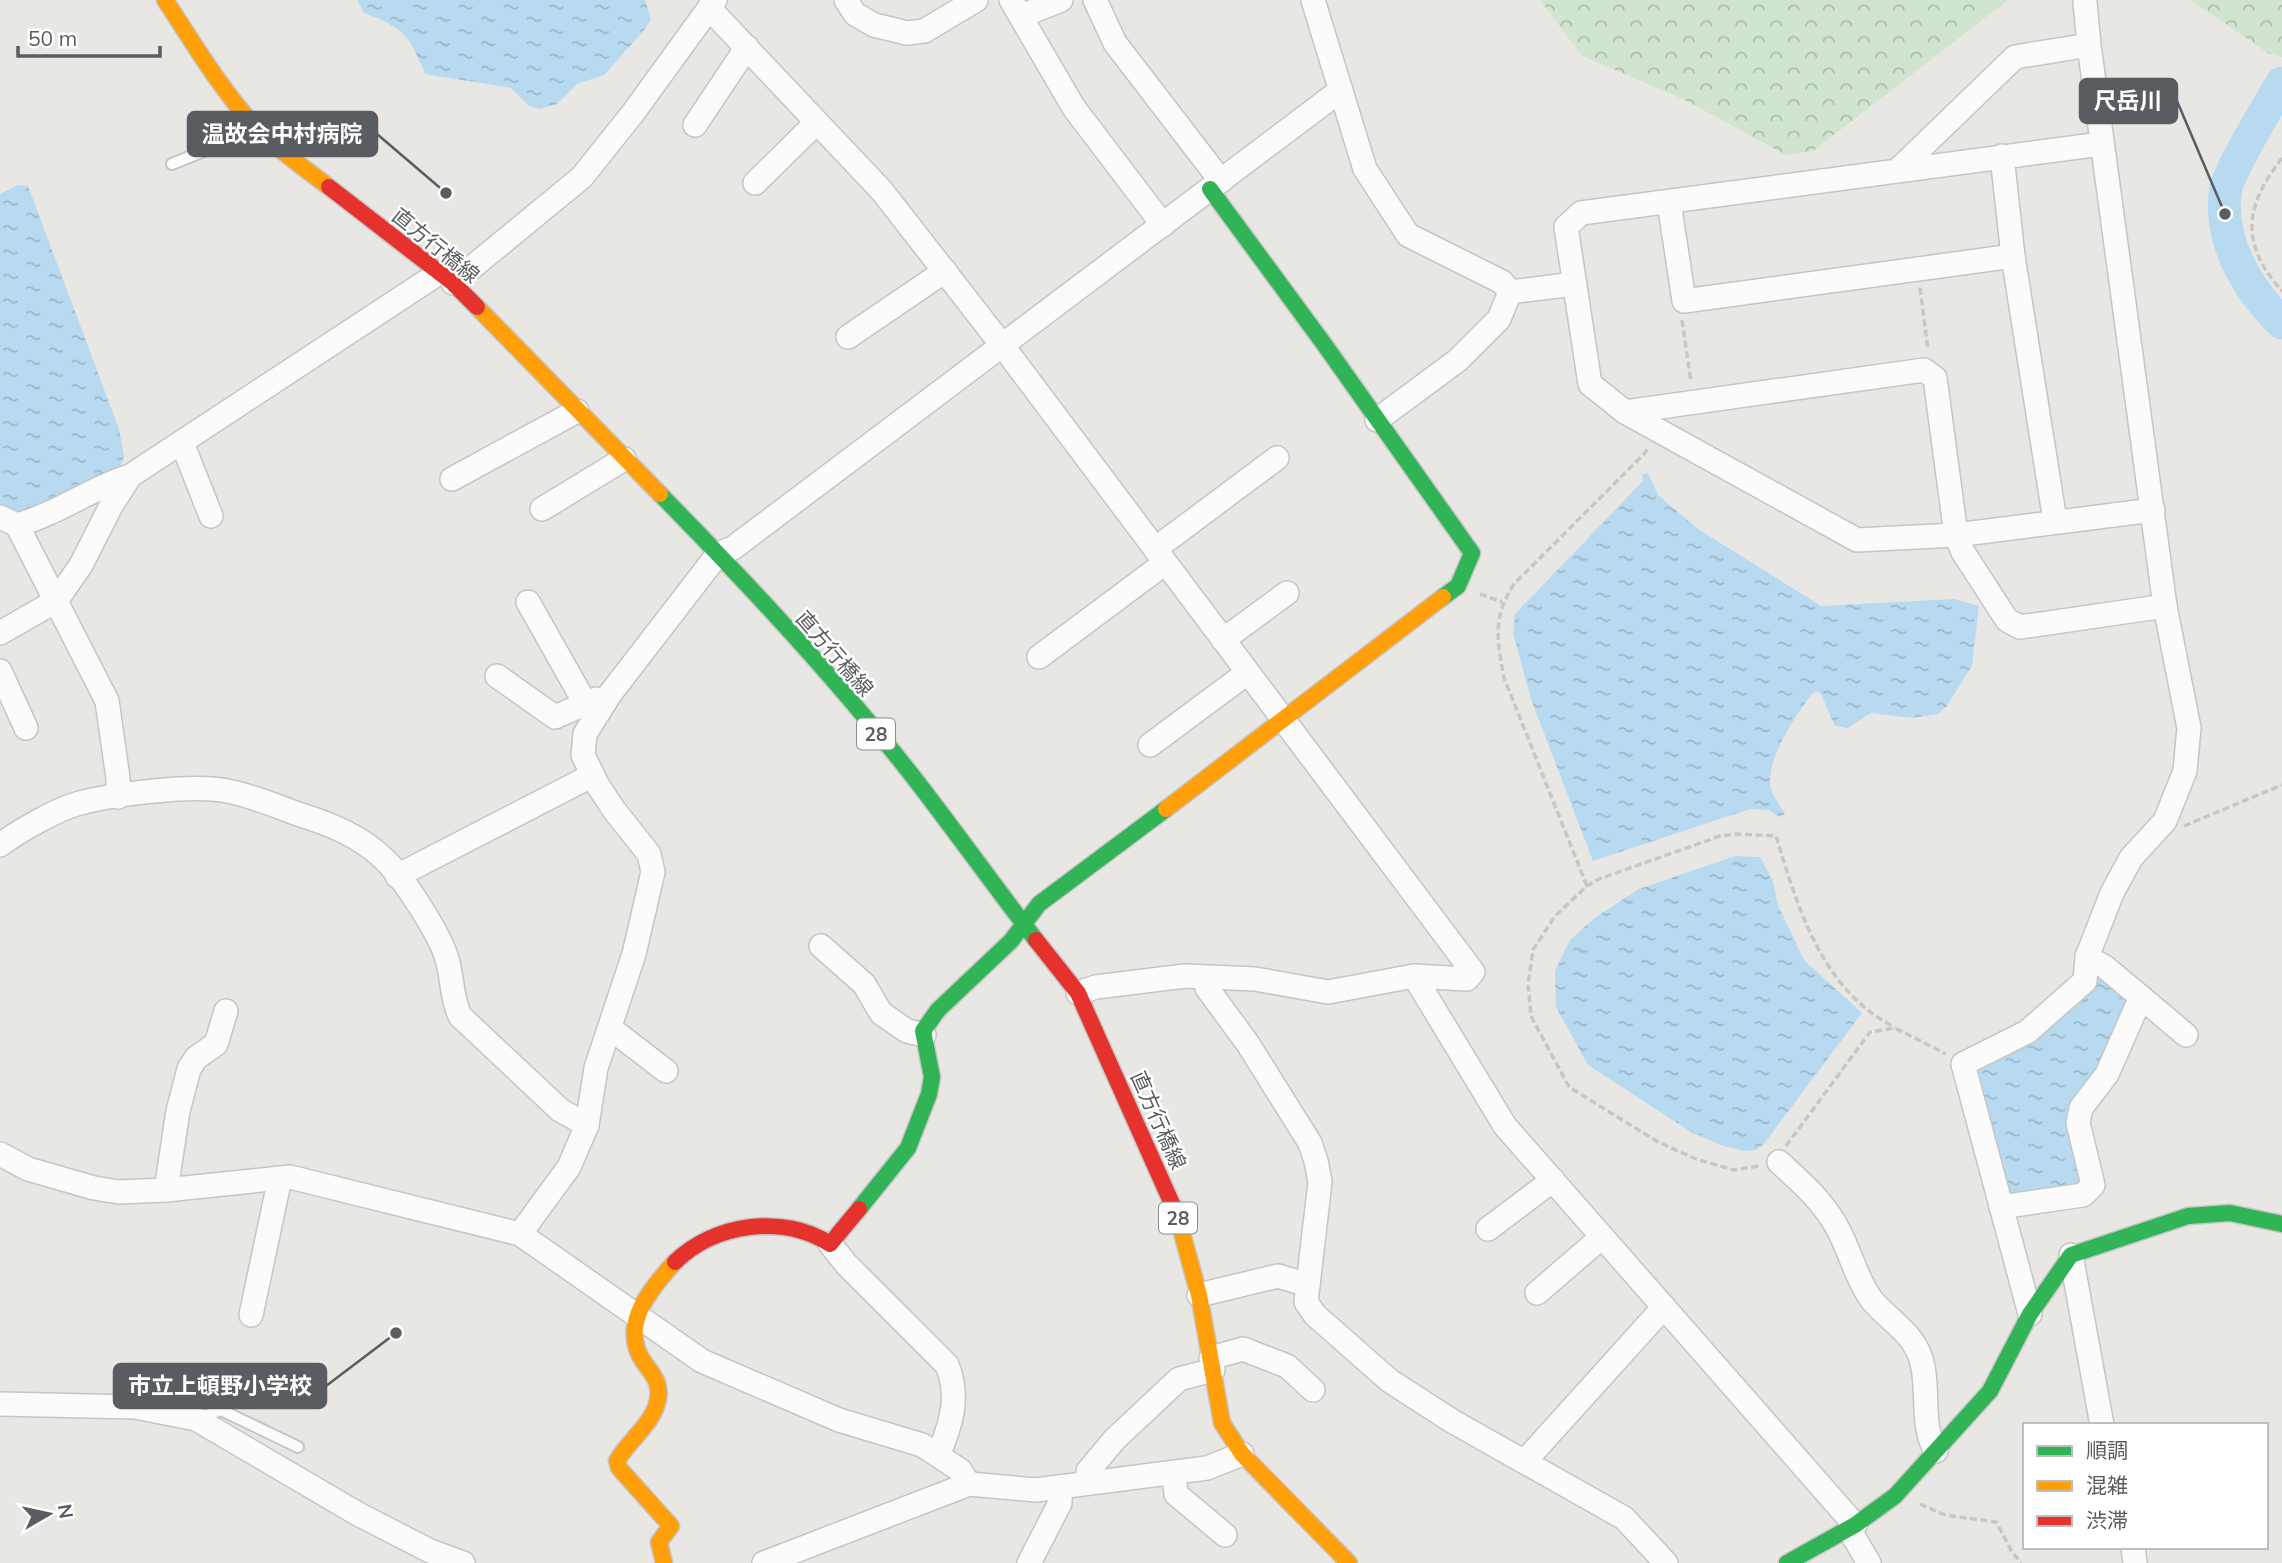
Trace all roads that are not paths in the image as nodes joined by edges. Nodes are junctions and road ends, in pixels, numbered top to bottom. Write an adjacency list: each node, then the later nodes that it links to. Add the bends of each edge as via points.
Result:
1 (165, 0): 15 (street, 直方行橋線 / 28)
2 (846, 0): 3 (street, via 855,14 873,25 907,33 924,31)
3 (976, 0)
4 (1061, 0): 9 (street)
5 (1095, 0): 21 (street, via 1115,43)
6 (1314, 0): 12 (street)
7 (2085, 2): 10 (street)
8 (712, 4): 11 (street); 26 (street, via 582,177)
9 (1016, 8): 23 (street, via 1074,108)
10 (2089, 46): 16 (street); 19 (street, via 2015,57)
11 (747, 47): 13 (street); 14 (street)
12 (1341, 90): 21 (street); 28 (street, via 1365,169 1408,235 1502,282)
13 (817, 122): 20 (street); 25 (street, via 882,191)
14 (695, 125)
15 (258, 129): 18 (lane); 26 (street, 直方行橋線 / 28)
16 (2101, 144): 17 (street); 40 (street)
17 (2002, 156): 19 (street); 24 (street)
18 (172, 164)
19 (1898, 170): 22 (street)
20 (755, 183)
21 (1216, 185): 23 (street); 33 (street)
22 (1669, 202): 24 (street, via 1684,301); 27 (street, via 1581,213 1566,227)
23 (1163, 225): 30 (street)
24 (2013, 256): 43 (street)
25 (945, 271): 29 (street); 30 (street)
26 (446, 278): 31 (street, 直方行橋線 / 28); 34 (street)
27 (1574, 284): 28 (street); 32 (street, via 1590,384)
28 (1510, 292): 33 (street, via 1499,319 1458,360)
29 (848, 337)
30 (1002, 345): 45 (street, via 733,548); 46 (street)
31 (577, 411): 36 (street, 直方行橋線 / 28); 38 (street)
32 (1625, 412): 44 (street, via 1857,540); 44 (street, via 1924,370 1935,378)
33 (1377, 420): 58 (street, via 1472,553 1458,586)
34 (182, 443): 37 (street); 41 (street)
35 (1277, 458): 46 (street)
36 (624, 459): 39 (street); 45 (street, 直方行橋線 / 28)
37 (130, 476): 42 (street, via 38,519); 48 (street)
38 (452, 479)
39 (542, 509)
40 (2153, 510): 43 (street); 50 (street)
41 (211, 516)
42 (8, 521): 48 (street)
43 (2055, 522): 44 (street)
44 (1956, 534): 50 (street, via 2007,620 2020,627)
45 (718, 554): 57 (street); 65 (street, 直方行橋線 / 28, via 800,642 908,771)
46 (1160, 556): 52 (street); 53 (street)
47 (1287, 593): 52 (street)
48 (57, 601): 51 (street); 62 (street, via 107,701)
49 (528, 602): 57 (street)
50 (2165, 606): 67 (street, via 2189,728 2185,771 2165,821 2131,858 2112,893)
51 (0, 633)
52 (1223, 640): 55 (street)
53 (1039, 657)
54 (0, 671): 59 (street)
55 (1247, 673): 58 (street); 60 (street)
56 (496, 676): 57 (street, via 555,718)
57 (595, 703): 61 (street, via 583,755)
58 (1283, 720): 65 (street, via 1038,904); 68 (street, via 1473,972 1466,979)
59 (26, 728)
60 (1150, 745)
61 (593, 775): 64 (street); 73 (street, via 649,854 653,872)
62 (118, 797): 63 (street, via 78,804); 64 (street, via 195,789 231,791 359,838)
63 (0, 845)
64 (397, 876): 77 (street, via 433,928 447,960 460,1016 560,1110)
65 (1023, 922): 70 (street, 直方行橋線 / 28); 74 (street, via 1011,941 938,1010)
66 (821, 946): 74 (street, via 864,984 881,1013 906,1031)
67 (2087, 957): 71 (street); 83 (street, via 2085,981 2027,1032 1963,1064)
68 (1413, 976): 69 (street, via 1328,992 1255,979); 81 (street, via 1505,1126)
69 (1204, 977): 70 (street, via 1096,986); 90 (street, via 1317,1161 1320,1182)
70 (1078, 993): 92 (street, 直方行橋線 / 28, via 1175,1208)
71 (2141, 997): 75 (street); 83 (street, via 2107,1074 2081,1108 2078,1123 2093,1185 2083,1195)
72 (226, 1011): 82 (street, via 216,1045 196,1058 190,1069 178,1111)
73 (610, 1028): 76 (street); 77 (street, via 596,1068)
74 (924, 1035): 88 (street, via 932,1077 908,1148)
75 (2186, 1035)
76 (666, 1071)
77 (587, 1125): 86 (street, via 569,1167)
78 (0, 1155): 82 (street, via 28,1169 94,1188)
79 (1779, 1162): 103 (street, via 1819,1199 1870,1298 1908,1334 1920,1355 1930,1442)
80 (279, 1178): 82 (street); 86 (street, via 311,1181); 95 (street)
81 (1553, 1180): 85 (street); 87 (street)
82 (166, 1190)
83 (2001, 1207): 94 (street)
84 (2282, 1224): 89 (street, via 2230,1213 2188,1216)
85 (1488, 1229)
86 (520, 1234): 96 (street)
87 (1602, 1237): 91 (street); 93 (street)
88 (830, 1244): 96 (street, via 797,1228 762,1225 736,1231 694,1247 670,1267); 105 (street, via 947,1365 953,1378 953,1415)
89 (2071, 1255): 94 (street); 101 (street)
90 (1308, 1285): 92 (street, via 1278,1276); 106 (street, via 1306,1302 1315,1315 1390,1381)
91 (1537, 1293)
92 (1199, 1295): 97 (street, 直方行橋線 / 28)
93 (1664, 1307): 106 (street); 111 (street)
94 (2030, 1314): 103 (street, via 1990,1391)
95 (251, 1315)
96 (636, 1316): 105 (street, via 702,1361 839,1420); 114 (street, via 637,1348 659,1382 658,1403 617,1461 671,1526 659,1542)
97 (1212, 1364): 98 (street, via 1243,1349 1287,1366); 104 (street, 直方行橋線 / 28, via 1222,1423); 108 (street, via 1179,1379 1115,1439 1088,1471)
98 (1312, 1390)
99 (0, 1404): 100 (street, via 135,1407)
100 (196, 1419): 102 (lane, via 221,1410); 113 (street, via 358,1514)
101 (2102, 1423)
102 (298, 1447)
103 (1936, 1451): 111 (street, via 1895,1496)
104 (1242, 1454): 107 (street, via 1207,1468); 117 (street, 直方行橋線 / 28)
105 (938, 1455): 109 (street, via 960,1470)
106 (1525, 1461): 118 (street, via 1624,1518)
107 (1174, 1472): 108 (street); 112 (street, via 1176,1494)
108 (1090, 1483): 110 (street)
109 (969, 1485): 110 (street, via 1036,1490); 115 (street)
110 (1060, 1487): 116 (street, via 1060,1503)
111 (1852, 1527): 119 (street); 120 (street)
112 (1225, 1535)
113 (463, 1563)
114 (664, 1563)
115 (764, 1563)
116 (1029, 1563)
117 (1349, 1563)
118 (1666, 1563)
119 (1787, 1563)
120 (1869, 1563)

